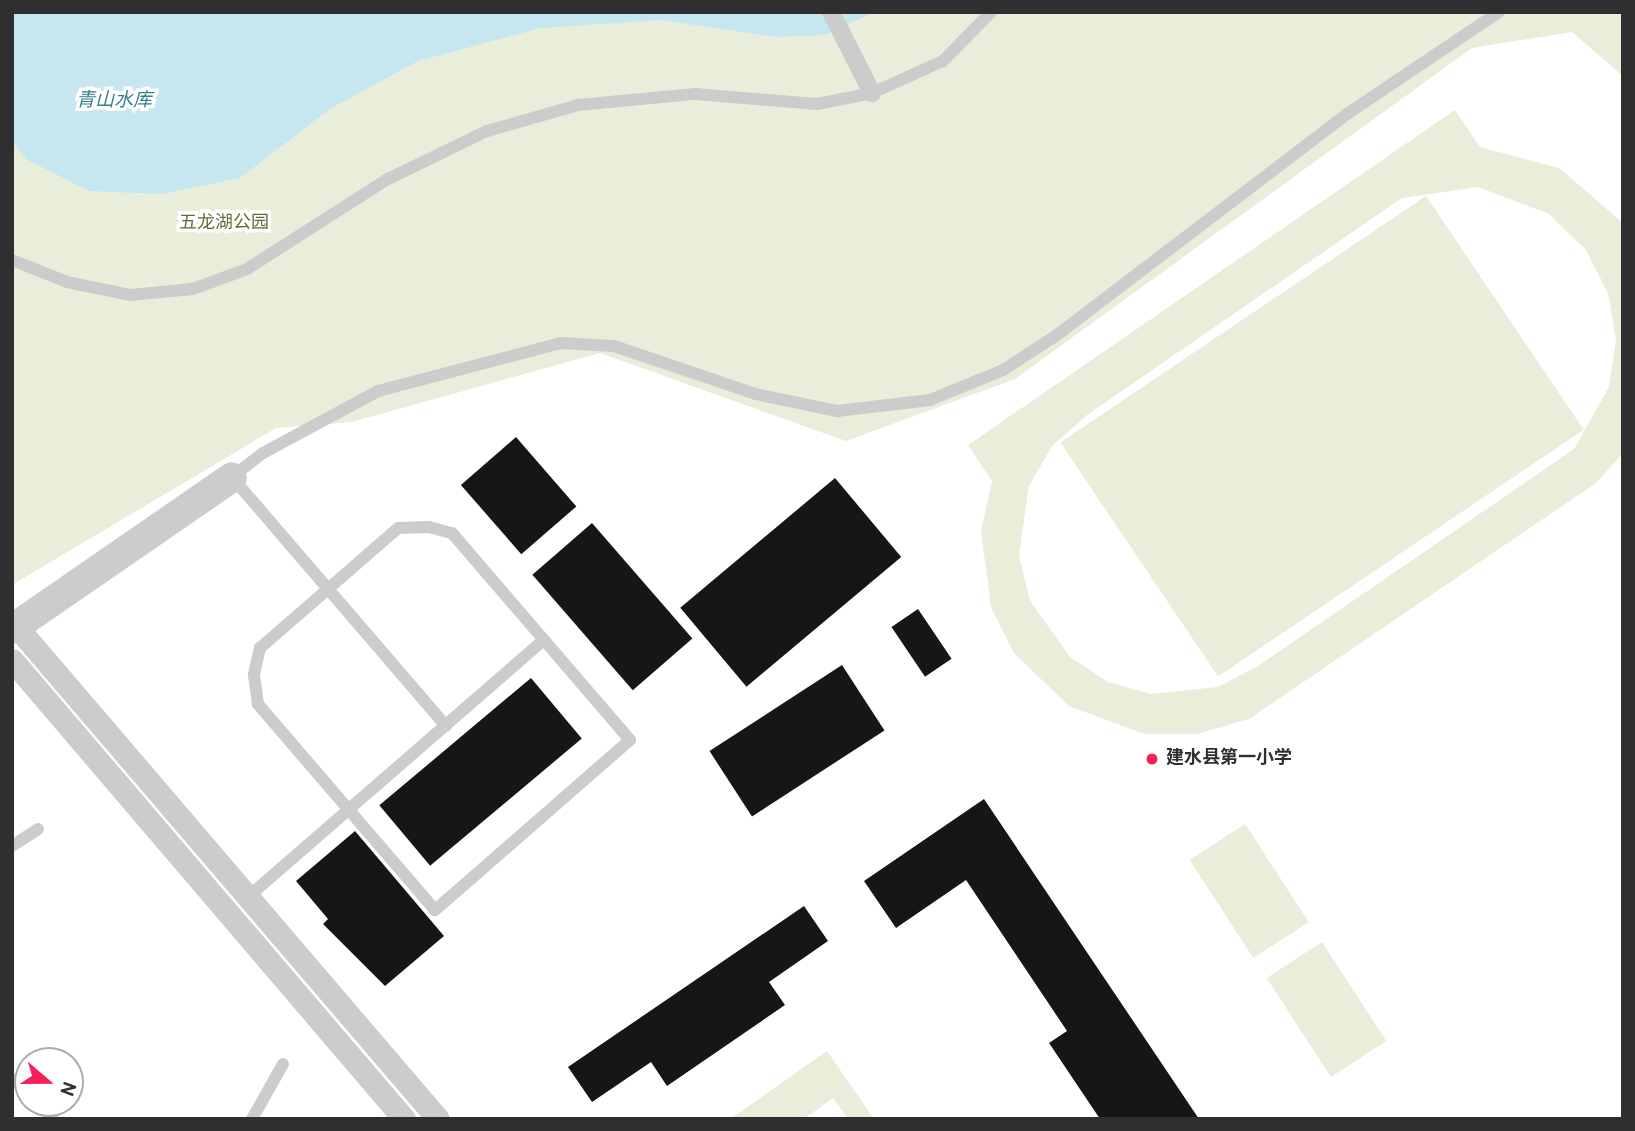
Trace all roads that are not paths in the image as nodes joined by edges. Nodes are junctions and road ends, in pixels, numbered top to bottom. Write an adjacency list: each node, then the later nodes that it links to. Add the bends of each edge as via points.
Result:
1 (831, 12): 4 (street)
2 (991, 12): 4 (lane, via 943,61)
3 (1499, 12): 6 (lane, via 1347,114 1057,335 1003,370 930,400 836,411 756,394 614,346 561,343 378,391 296,431)
4 (872, 93): 5 (lane, via 817,104 695,94 565,108 488,131 388,179 247,268 193,289 130,295 68,282)
5 (12, 260)
6 (232, 477): 7 (lane); 8 (street)
7 (328, 589): 9 (lane, via 398,528 440,529 452,533); 11 (lane); 12 (lane, via 260,648 255,689 258,704)
8 (14, 627): 15 (street)
9 (544, 640): 11 (lane); 12 (lane, via 630,740 456,892 435,909)
10 (12, 660): 18 (street)
11 (446, 726): 12 (lane)
12 (349, 810): 15 (lane)
13 (38, 829): 14 (lane)
14 (12, 846)
15 (248, 897): 19 (street)
16 (283, 1064): 17 (lane)
17 (251, 1119)
18 (404, 1119)
19 (438, 1119)

